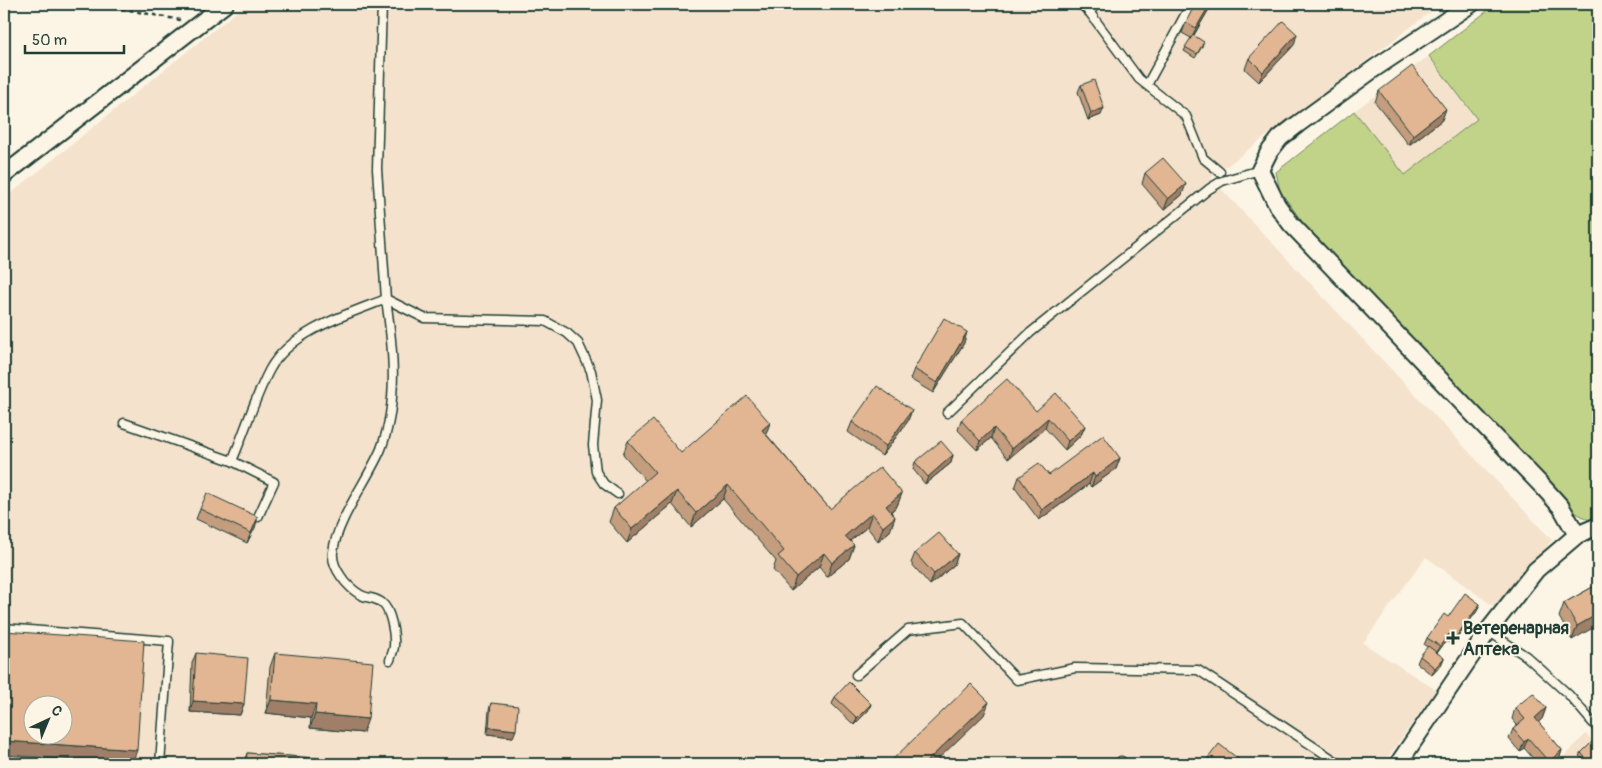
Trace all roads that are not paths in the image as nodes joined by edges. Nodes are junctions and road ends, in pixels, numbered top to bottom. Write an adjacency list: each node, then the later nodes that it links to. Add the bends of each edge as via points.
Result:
1 (225, 4): 11 (street)
2 (382, 4): 12 (lane, via 377,169)
3 (1080, 4): 7 (lane)
4 (1095, 4): 7 (lane)
5 (1191, 4): 8 (lane)
6 (1471, 4): 9 (street, via 1298,124 1274,145)
7 (1090, 13): 8 (lane)
8 (1147, 85): 10 (lane, via 1186,116 1203,158)
9 (1260, 170): 13 (lane, via 1222,180 1209,190 1030,333); 19 (street, via 1277,205 1292,224 1544,488 1561,507)
10 (1220, 172)
11 (4, 174)
12 (386, 299): 15 (lane, via 317,327 284,351 271,368); 16 (lane, via 424,318 545,321 567,333 578,343 591,371 597,400 593,444 596,472 604,484); 22 (lane, via 391,334 391,405 381,449 347,515 333,554 340,574 352,588 362,596 373,597 384,604 394,646)
13 (947, 414)
14 (124, 423): 15 (lane)
15 (232, 461): 17 (lane, via 274,482)
16 (618, 494)
17 (258, 517)
18 (1598, 526): 19 (street)
19 (1577, 535): 21 (street, via 1536,570)
20 (4, 628): 25 (lane, via 169,641)
21 (1488, 631): 24 (lane, via 1526,656 1569,694); 27 (street)
22 (390, 660)
23 (856, 675): 26 (lane, via 908,630 963,623 1017,680 1075,668 1198,670)
24 (1598, 729)
25 (160, 764)
26 (1340, 764)
27 (1398, 764)

